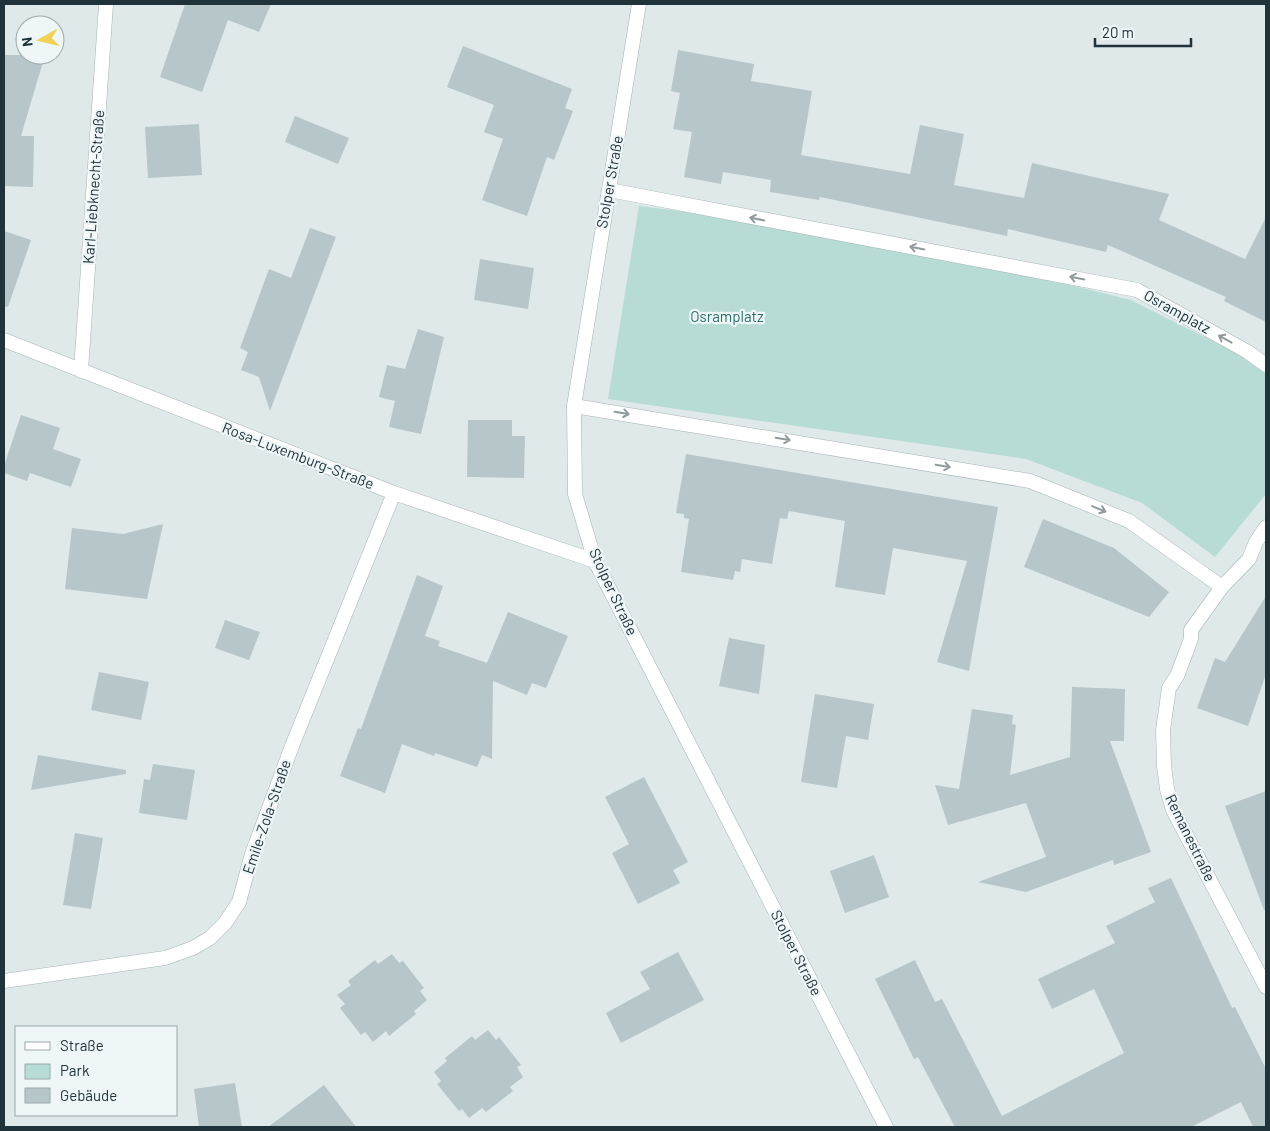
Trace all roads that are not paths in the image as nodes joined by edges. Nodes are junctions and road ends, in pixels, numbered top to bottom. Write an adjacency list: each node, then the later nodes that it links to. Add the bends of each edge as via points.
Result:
1 (106, 4): 6 (street, Karl-Liebknecht-Straße)
2 (639, 4): 3 (street, Stolper Straße)
3 (609, 190): 5 (street, Osramplatz, one-way to 3, via 1136,290); 7 (street, Stolper Straße)
4 (4, 340): 6 (street, Rosa-Luxemburg-Straße)
5 (1266, 365)
6 (81, 371): 8 (street, Rosa-Luxemburg-Straße)
7 (574, 406): 10 (street, Stolper Straße, via 575,494); 11 (street, one-way to 11, via 1030,481 1129,521)
8 (394, 493): 10 (street, Rosa-Luxemburg-Straße); 12 (street, Emile-Zola-Straße, via 292,746 252,854 239,902 225,923 210,938 193,948 165,958)
9 (1266, 527): 11 (street, Remanestraße, via 1249,559)
10 (596, 561): 14 (street, Stolper Straße)
11 (1222, 587): 13 (street, Remanestraße, via 1191,630 1191,639 1177,676 1169,688 1163,730 1164,766 1174,810)
12 (4, 981)
13 (1266, 987)
14 (886, 1127)

